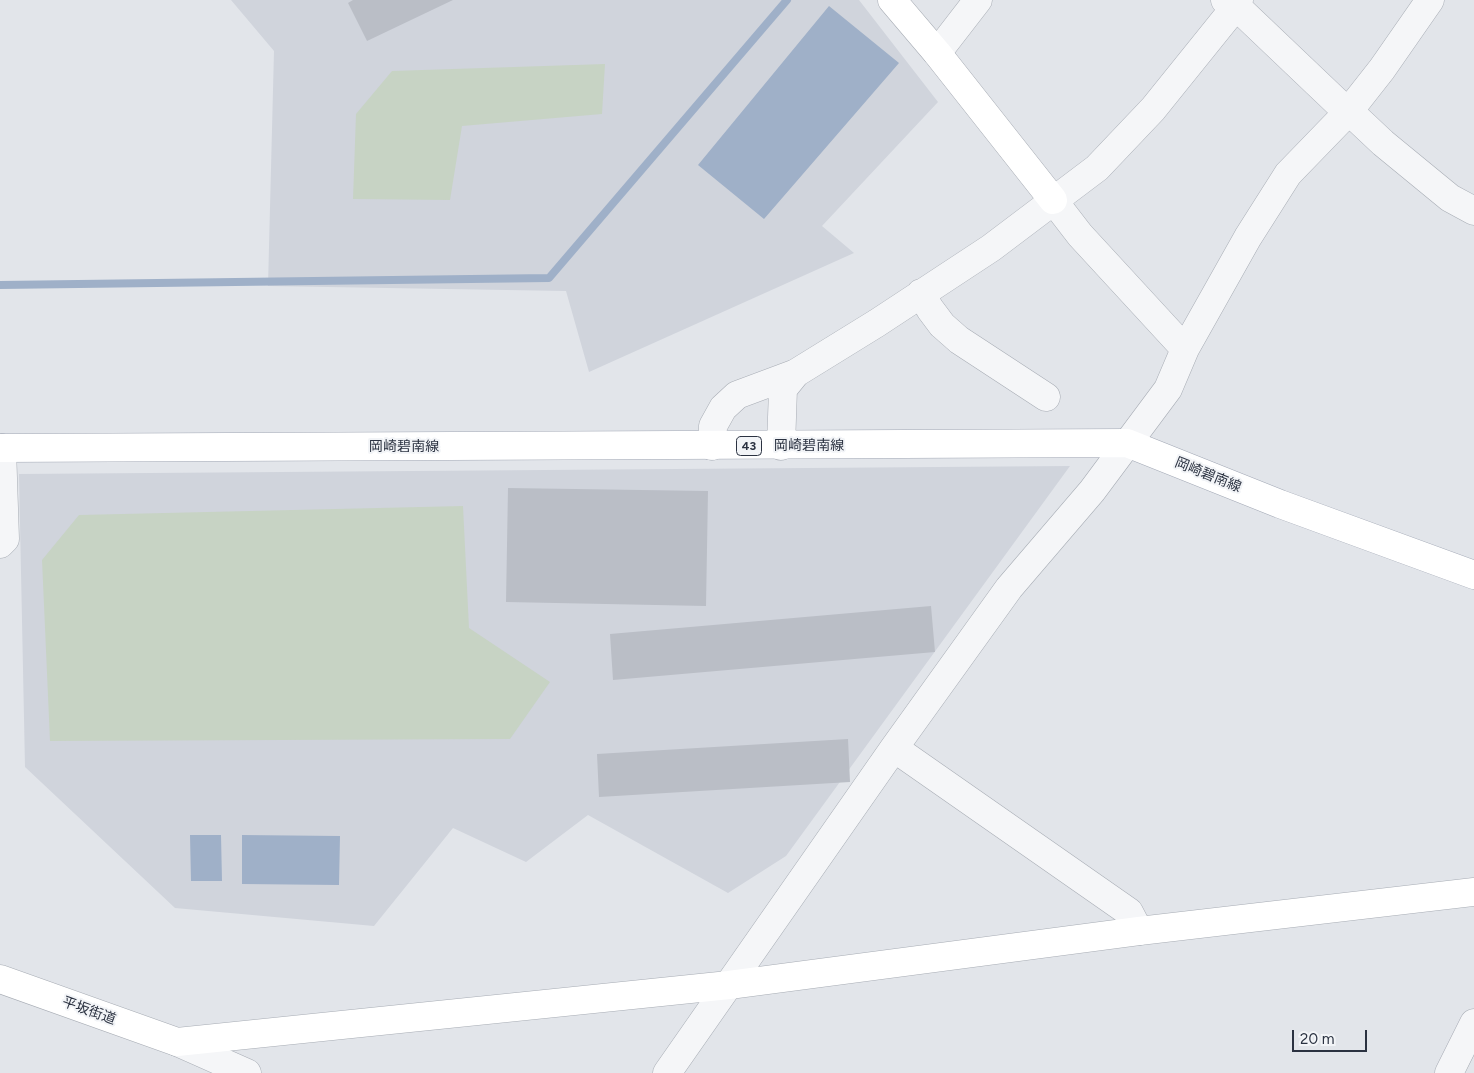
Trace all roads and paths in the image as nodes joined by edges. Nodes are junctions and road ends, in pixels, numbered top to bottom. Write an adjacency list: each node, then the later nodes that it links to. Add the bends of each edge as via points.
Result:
1 (892, 0): 5 (street)
2 (978, 0): 5 (street)
3 (1430, 0): 6 (street)
4 (1233, 2): 6 (street); 7 (street, via 1153,109 1096,168)
5 (937, 53): 7 (street)
6 (1349, 111): 8 (street, via 1450,198); 10 (street, via 1288,174 1248,237)
7 (1053, 200): 9 (street, via 991,248); 10 (street, via 1080,235)
8 (1474, 211)
9 (921, 294): 11 (street); 12 (street, via 942,325 959,340)
10 (1185, 349): 13 (street, via 1168,389)
11 (796, 373): 14 (street, via 737,395 723,408 713,426); 15 (street, via 782,389)
12 (1046, 397)
13 (1127, 444): 15 (street, 岡崎碧南線 / 43); 18 (street, 岡崎碧南線 / 43); 19 (street, via 1092,491 1009,588)
14 (712, 446): 15 (street, 岡崎碧南線 / 43); 16 (street, 岡崎碧南線 / 43)
15 (781, 446)
16 (1, 448): 17 (street, via 4,539)
17 (0, 544)
18 (1474, 575)
19 (894, 748): 21 (street, via 1129,912); 23 (street)
20 (1474, 892): 21 (street)
21 (1139, 931): 23 (street)
22 (0, 979): 25 (street, 平坂街道)
23 (729, 985): 25 (street); 27 (street)
24 (1474, 1023): 28 (street)
25 (177, 1042): 26 (street)
26 (248, 1073)
27 (667, 1073)
28 (1449, 1073)

